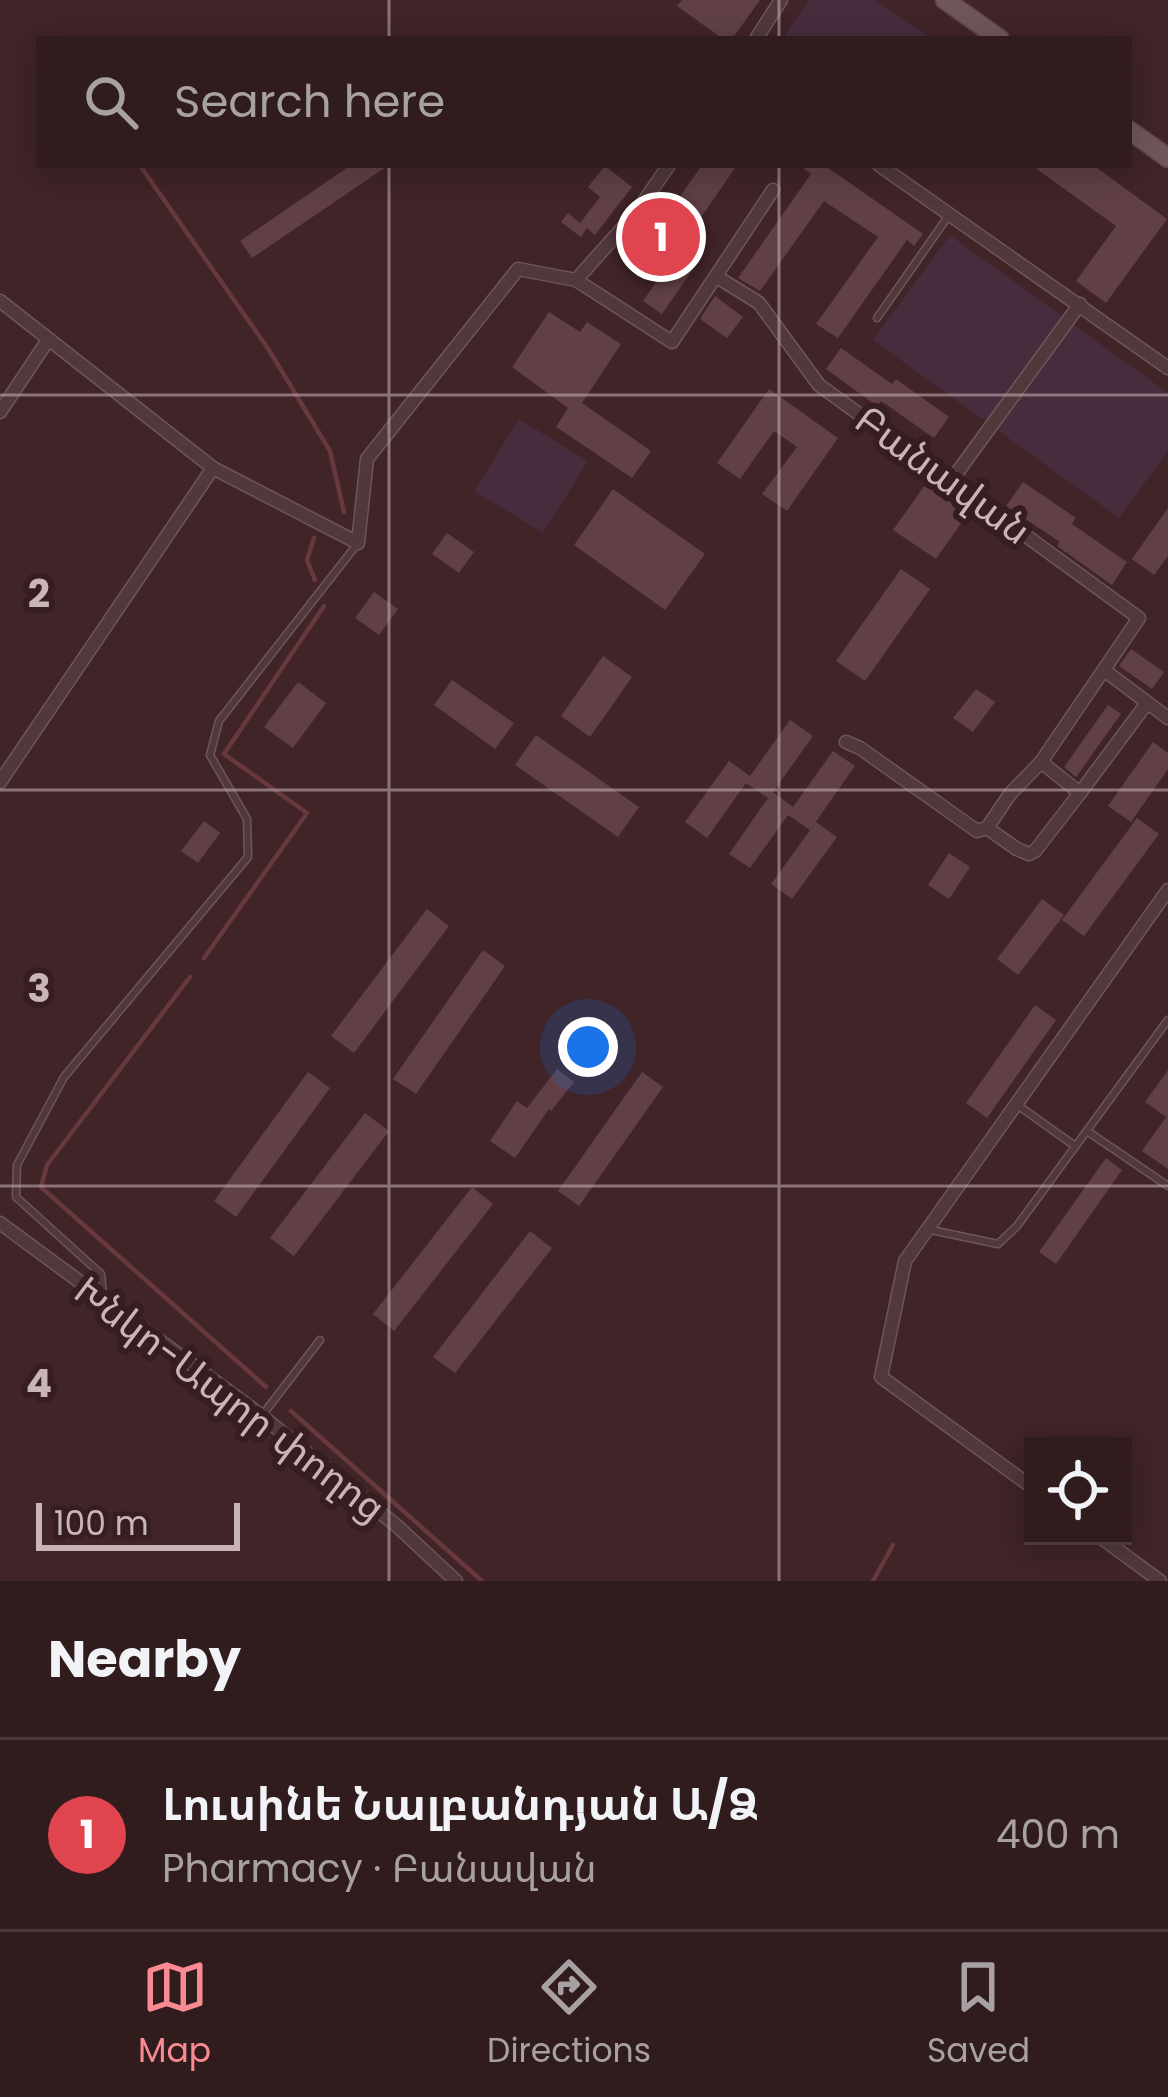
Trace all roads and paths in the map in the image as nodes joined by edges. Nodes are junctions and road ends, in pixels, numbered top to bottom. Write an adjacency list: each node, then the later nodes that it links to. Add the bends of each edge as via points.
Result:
1 (781, 0): 3 (street)
2 (945, 0): 4 (main road)
3 (758, 36)
4 (996, 36)
5 (1132, 132): 6 (main road)
6 (1168, 158)
7 (667, 168): 12 (street)
8 (882, 168): 10 (street)
9 (772, 190): 11 (street)
10 (949, 215): 14 (street); 15 (lane)
11 (717, 277): 12 (street, via 673,342); 20 (street, Բանավան, via 759,303 819,385)
12 (576, 280): 21 (street, via 518,269 367,459)
13 (0, 301): 16 (street)
14 (1080, 304): 17 (street); 20 (street)
15 (877, 318)
16 (48, 340): 18 (street); 19 (street)
17 (1168, 368)
18 (0, 412)
19 (213, 468): 21 (street); 27 (street)
20 (951, 481): 22 (street, Բանավան, via 1139,618)
21 (358, 543): 38 (lane, via 219,721 210,755 248,819 248,857 64,1077 17,1165 16,1197 100,1274)
22 (1104, 670): 23 (street); 26 (street)
23 (1147, 703): 24 (street); 28 (street)
24 (1168, 718)
25 (846, 742): 29 (street, via 977,831)
26 (1040, 762): 28 (street); 29 (street)
27 (0, 782)
28 (1080, 793): 29 (street, via 1030,854)
29 (987, 828)
30 (1168, 890): 32 (street)
31 (1168, 1020): 33 (lane)
32 (1016, 1104): 34 (lane); 37 (street)
33 (1087, 1131): 34 (lane); 35 (lane)
34 (1076, 1146): 37 (lane, via 998,1244)
35 (1168, 1186)
36 (0, 1223): 38 (street, Խնկո-Ապոր փողոց)
37 (928, 1229): 41 (street, via 904,1261 881,1378)
38 (104, 1301): 40 (street, Խնկո-Ապոր փողոց)
39 (320, 1340): 40 (lane)
40 (262, 1416): 43 (street, Խնկո-Ապոր փողոց)
41 (1024, 1481)
42 (1111, 1545): 44 (street)
43 (456, 1581)
44 (1160, 1581)

